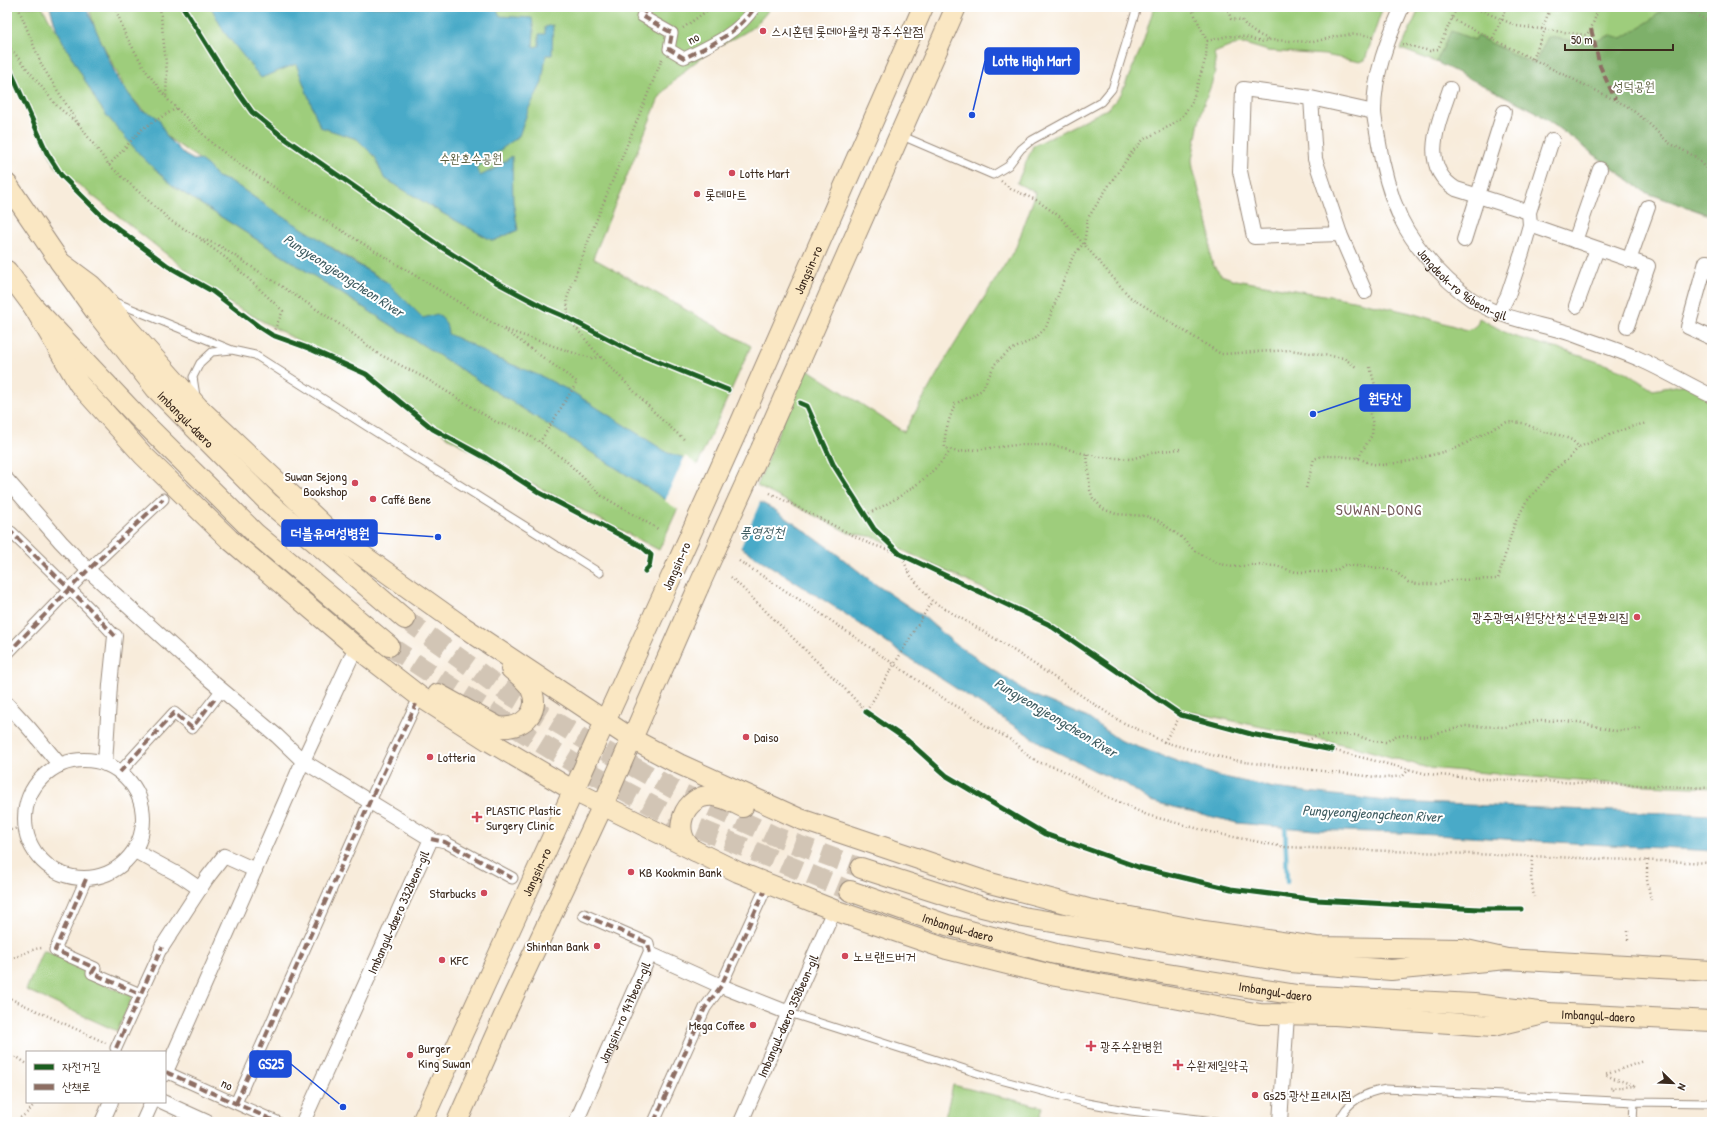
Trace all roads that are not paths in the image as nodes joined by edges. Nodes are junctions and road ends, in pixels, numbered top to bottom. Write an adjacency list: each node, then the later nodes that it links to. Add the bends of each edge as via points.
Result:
1 (648, 7): 2 (street, no, via 642,16 672,33 669,49 684,58 722,39 747,19)
2 (755, 7)
3 (923, 7): 52 (main road, Jangsin-ro, bridge, via 737,431)
4 (956, 7): 11 (main road)
5 (1137, 7): 11 (lane, via 1112,89 1107,97 1032,140 1021,148 1008,166 992,175)
6 (1402, 7): 9 (street, Jangdeok-ro 96beon-gil, via 1378,67)
7 (1450, 89): 15 (street, via 1434,139 1434,157 1446,183)
8 (1311, 98): 9 (street); 18 (street, via 1315,159); 18 (street, via 1243,89 1240,171 1254,237)
9 (1374, 112): 30 (street, Jangdeok-ro 96beon-gil, via 1386,179 1401,219 1439,271 1455,287 1482,306)
10 (1504, 112): 15 (street)
11 (900, 134): 53 (main road, bridge)
12 (1552, 140): 17 (street)
13 (1600, 169): 20 (street)
14 (7, 184): 23 (main road, Imbangul-daero)
15 (1479, 197): 17 (street); 19 (street)
16 (1648, 207): 22 (street)
17 (1529, 219): 20 (street); 30 (street, via 1508,296)
18 (1340, 234): 26 (street)
19 (1464, 240)
20 (1575, 241): 21 (street)
21 (1597, 249): 22 (street); 29 (street)
22 (1629, 260): 31 (street, via 1648,266)
23 (60, 262): 27 (main road); 42 (main road, Imbangul-daero, via 98,316 156,389 268,502)
24 (1712, 263): 32 (street, via 1706,262 1688,327)
25 (8, 275): 28 (main road)
26 (1365, 292)
27 (103, 297): 33 (lane); 35 (main road)
28 (33, 306): 45 (main road, via 134,413 256,534); 46 (main road, via 79,384 143,456 229,539)
29 (1576, 306)
30 (1499, 313): 34 (street, Jangdeok-ro 96beon-gil, via 1570,334 1637,358)
31 (1627, 326)
32 (1712, 338)
33 (232, 350): 35 (lane, via 212,352 200,363 193,377); 40 (lane, via 255,355)
34 (1712, 396)
35 (198, 407): 43 (main road, via 334,535)
36 (7, 480): 39 (street, Imbangul-daero 332beon-gil, via 60,542)
37 (163, 499): 39 (street)
38 (7, 531): 41 (street, via 11,532)
39 (88, 570): 41 (street); 54 (street, Imbangul-daero 332beon-gil)
40 (600, 572)
41 (70, 590): 44 (street); 47 (street)
42 (406, 619)
43 (459, 624): 48 (main road, via 531,688 534,706 524,722 512,727 498,727 446,698); 52 (main road)
44 (115, 636): 55 (street)
45 (389, 646)
46 (356, 647): 48 (main road); 54 (street)
47 (7, 654)
48 (392, 674): 58 (main road, via 419,696)
49 (217, 696): 57 (street, via 192,728 174,713)
50 (7, 704): 56 (street)
51 (416, 704): 59 (street)
52 (605, 721): 53 (main road); 58 (main road, Jangsin-ro)
53 (632, 739): 60 (main road); 61 (main road, via 679,764 800,819)
54 (303, 761): 59 (street, Imbangul-daero 332beon-gil); 66 (street)
55 (105, 764): 56 (street, via 82,760); 57 (street)
56 (60, 765): 68 (street, via 45,775 34,788 26,810 25,826 30,844 44,863 64,875)
57 (120, 772): 63 (street, via 132,784 142,806 143,829)
58 (574, 791): 60 (main road); 98 (main road, Jangsin-ro)
59 (370, 801): 62 (street, Imbangul-daero 332beon-gil); 91 (street)
60 (603, 805): 64 (main road); 99 (main road)
61 (846, 835): 64 (main road, via 824,840 787,828 723,798 704,796 688,806 681,825 686,843); 76 (main road, via 990,883 1088,909 1204,931 1316,947 1462,949)
62 (431, 839): 67 (street, via 444,842); 97 (street, Imbangul-daero 332beon-gil)
63 (135, 851): 68 (street, via 128,860 109,874); 69 (street)
64 (702, 855): 72 (main road)
65 (861, 868): 76 (main road, Imbangul-daero, via 949,897 1023,917 1290,962 1391,970)
66 (255, 870): 69 (street, via 224,856); 85 (street)
67 (512, 878)
68 (86, 879): 79 (street, via 55,950 95,968 92,973)
69 (200, 889): 74 (street)
70 (850, 891): 81 (main road, Imbangul-daero, via 947,925 1048,952 1167,974 1298,995 1474,1004)
71 (764, 892): 78 (street)
72 (834, 910): 80 (street, Imbangul-daero 358beon-gil); 82 (main road, via 947,949 1056,976 1260,1014)
73 (584, 914): 75 (street, via 648,943)
74 (162, 947): 79 (street)
75 (650, 954): 78 (street, Jangsin-ro 147beon-gil); 100 (street, Jangsin-ro 147beon-gil)
76 (1507, 959): 77 (main road, Imbangul-daero)
77 (1712, 971)
78 (721, 986): 80 (street, Jangsin-ro 147beon-gil); 101 (street, via 705,1008)
79 (140, 994): 84 (street)
80 (789, 1013): 102 (street, Imbangul-daero 358beon-gil); 103 (lane, via 993,1078 1088,1103)
81 (1548, 1013): 82 (main road, via 1493,1026 1335,1015); 83 (main road, Imbangul-daero)
82 (1287, 1016): 104 (street)
83 (1712, 1021)
84 (116, 1048)
85 (166, 1071)
86 (166, 1073): 91 (street, no)
87 (1634, 1102): 92 (lane); 105 (lane, via 1386,1089 1362,1096 1344,1111); 106 (lane)
88 (111, 1103): 93 (street)
89 (152, 1103): 94 (street)
90 (165, 1103): 95 (street)
91 (236, 1103): 96 (street, no)
92 (1712, 1103)
93 (102, 1122)
94 (143, 1122)
95 (208, 1122)
96 (277, 1122)
97 (304, 1122)
98 (422, 1122)
99 (457, 1122)
100 (576, 1122)
101 (654, 1122)
102 (741, 1122)
103 (1223, 1122)
104 (1280, 1122)
105 (1339, 1122)
106 (1632, 1122)

